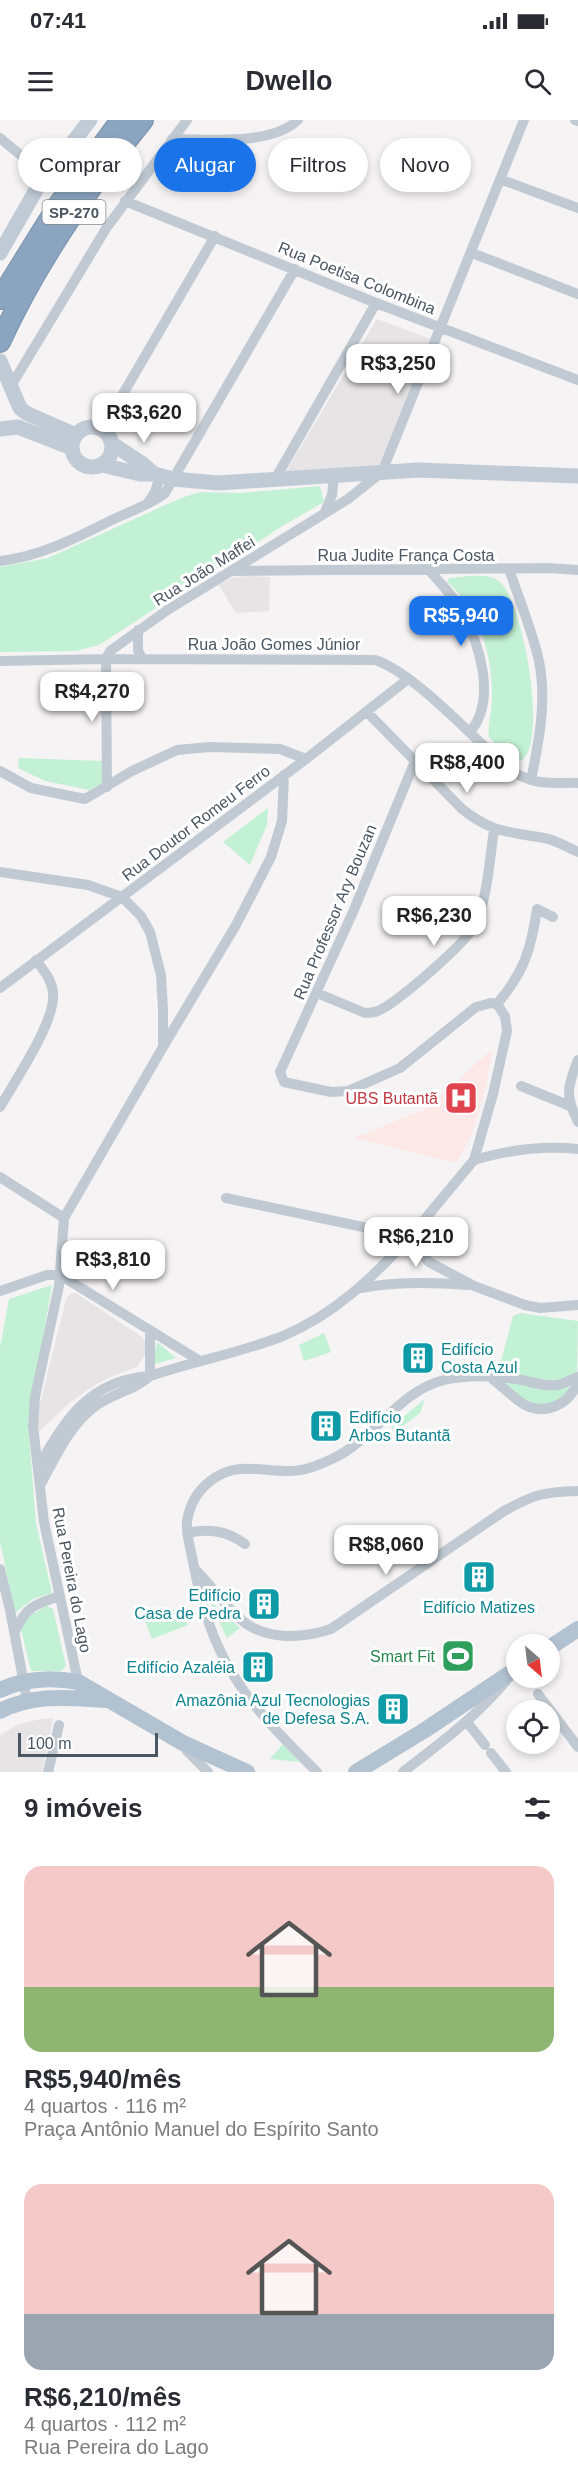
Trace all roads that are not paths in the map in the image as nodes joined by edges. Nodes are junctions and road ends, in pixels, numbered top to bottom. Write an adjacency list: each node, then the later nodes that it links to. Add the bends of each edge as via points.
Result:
1 (90, 120): 7 (main road)
2 (187, 120): 8 (street)
3 (298, 120): 9 (street, via 272,135)
4 (524, 120): 12 (street)
5 (136, 123): 21 (highway, SP-270, via 58,204); 24 (highway, SP-270, via 21,296)
6 (0, 138): 10 (street)
7 (76, 138)
8 (173, 138)
9 (242, 138)
10 (18, 153)
11 (154, 163): 14 (street)
12 (500, 179): 15 (street); 18 (street)
13 (36, 192): 17 (main road)
14 (125, 201): 16 (street, Rua Poetisa Colombina); 27 (street)
15 (578, 208)
16 (215, 236): 19 (street, Rua Poetisa Colombina); 29 (street)
17 (0, 253)
18 (472, 253): 20 (street); 23 (street)
19 (295, 269): 22 (street, Rua Poetisa Colombina); 33 (street)
20 (578, 294)
21 (0, 299)
22 (376, 303): 23 (street, Rua Poetisa Colombina); 36 (street)
23 (441, 328): 26 (street, Rua Poetisa Colombina); 32 (street)
24 (0, 342)
25 (0, 361): 27 (main road)
26 (578, 380)
27 (11, 386): 30 (main road, via 16,402 26,413)
28 (0, 429): 30 (main road, via 18,427)
29 (107, 436): 30 (main road, via 88,428); 31 (main road, via 110,455); 33 (main road)
30 (74, 441): 31 (main road, via 75,458 82,465)
31 (102, 465): 33 (main road)
32 (382, 472): 34 (main road); 35 (main road); 37 (street, Rua João Maffei)
33 (162, 476): 36 (main road, via 215,483); 38 (street, via 165,493 147,504 51,550)
34 (578, 476)
35 (334, 477): 36 (main road); 37 (street, via 330,503)
36 (274, 481)
37 (323, 515): 42 (street, Rua João Maffei)
38 (0, 561)
39 (508, 569): 40 (street, Rua Judite França Costa); 41 (street, Rua Judite França Costa); 54 (street, via 539,663 541,716)
40 (429, 570): 42 (street, Rua Judite França Costa); 49 (street, via 461,610 481,665 482,706)
41 (578, 570)
42 (233, 571): 43 (street, Rua João Maffei)
43 (138, 630): 44 (street, Rua João Maffei); 45 (street)
44 (106, 658): 45 (street, Rua João Gomes Júnior); 46 (street, Rua João Gomes Júnior); 56 (street)
45 (142, 658): 47 (street, Rua João Gomes Júnior, via 361,659 386,664)
46 (0, 661)
47 (408, 680): 48 (street, Rua Doutor Romeu Ferro); 49 (street, Rua João Gomes Júnior)
48 (367, 712): 50 (street, Rua Doutor Romeu Ferro); 51 (street)
49 (470, 732): 54 (street, Rua João Gomes Júnior, via 501,762)
50 (306, 759): 53 (street, Rua Doutor Romeu Ferro); 56 (street, via 280,749 177,750)
51 (415, 761): 57 (street, via 462,809); 64 (street, Rua Professor Ary Bouzan)
52 (0, 771): 56 (street, via 31,788 81,799 89,799)
53 (284, 776): 60 (street, Rua Doutor Romeu Ferro); 66 (street, via 282,821 271,857 236,925)
54 (531, 780): 55 (street, Rua João Gomes Júnior)
55 (578, 783)
56 (107, 787)
57 (494, 830): 58 (street, via 544,838); 64 (street, via 480,912 475,926 459,945 377,1011 365,1013)
58 (578, 852)
59 (0, 872): 60 (street, via 88,885)
60 (122, 897): 62 (street, Rua Doutor Romeu Ferro); 66 (street, via 141,916 156,949 164,1009)
61 (554, 917): 65 (street, via 537,909 525,963)
62 (36, 960): 63 (street, Rua Doutor Romeu Ferro); 70 (street, via 51,982 51,1014)
63 (0, 988)
64 (317, 993): 65 (street, Rua Professor Ary Bouzan, via 280,1072 284,1082 331,1092 348,1091 400,1068 476,1007)
65 (497, 1004): 73 (street, via 504,1012 507,1031)
66 (162, 1047): 76 (street)
67 (578, 1060): 69 (street, via 568,1092)
68 (521, 1086): 69 (street)
69 (570, 1106): 71 (street)
70 (0, 1107)
71 (578, 1122)
72 (578, 1149): 73 (street, via 518,1149)
73 (474, 1160): 77 (street)
74 (0, 1177): 76 (street)
75 (226, 1198): 77 (street)
76 (64, 1218): 78 (street, Rua Pereira do Lago)
77 (410, 1238): 79 (street, via 429,1262); 80 (street)
78 (60, 1275): 81 (street, via 47,1275); 83 (street); 89 (street, Rua Pereira do Lago, via 35,1397 33,1426)
79 (474, 1286): 80 (street, via 426,1282); 82 (street, via 540,1308)
80 (360, 1288): 84 (street, via 316,1320 289,1333)
81 (0, 1291)
82 (578, 1305)
83 (150, 1331): 84 (street); 85 (street)
84 (200, 1361): 85 (street)
85 (150, 1376): 89 (street, via 134,1377 89,1398 65,1421); 90 (street, via 98,1404 85,1416 68,1435)
86 (578, 1377): 87 (street, via 557,1385)
87 (491, 1378): 88 (street, via 524,1404 547,1408 570,1398); 92 (street, via 441,1381 415,1393 355,1446 315,1466 288,1472 246,1467 216,1477 194,1500)
88 (578, 1381)
89 (39, 1466): 90 (street, Rua Pereira do Lago)
90 (41, 1485): 96 (street, Rua Pereira do Lago, via 44,1522)
91 (578, 1491): 94 (street, via 546,1492 504,1511 331,1629 306,1637 256,1629 240,1619)
92 (188, 1533): 93 (street, via 224,1532); 94 (street)
93 (245, 1544)
94 (194, 1568): 117 (street, via 215,1643 235,1678)
95 (0, 1569): 98 (street)
96 (60, 1596): 98 (street, via 27,1610); 104 (street, Rua Pereira do Lago)
97 (578, 1629): 99 (main road)
98 (15, 1633): 101 (street)
99 (560, 1641)
100 (506, 1676): 112 (main road)
101 (24, 1681): 103 (main road); 104 (main road, via 59,1678); 106 (street)
102 (506, 1681): 108 (street)
103 (0, 1690)
104 (80, 1690): 106 (main road); 110 (main road, via 110,1700)
105 (538, 1694): 111 (street)
106 (27, 1700): 107 (main road)
107 (0, 1711)
108 (467, 1722): 113 (street); 119 (street)
109 (59, 1725): 114 (street)
110 (183, 1743): 115 (street); 116 (main road)
111 (578, 1747)
112 (375, 1767): 118 (main road)
113 (409, 1770)
114 (48, 1772)
115 (208, 1772)
116 (247, 1772)
117 (317, 1772)
118 (356, 1772)
119 (506, 1772)

